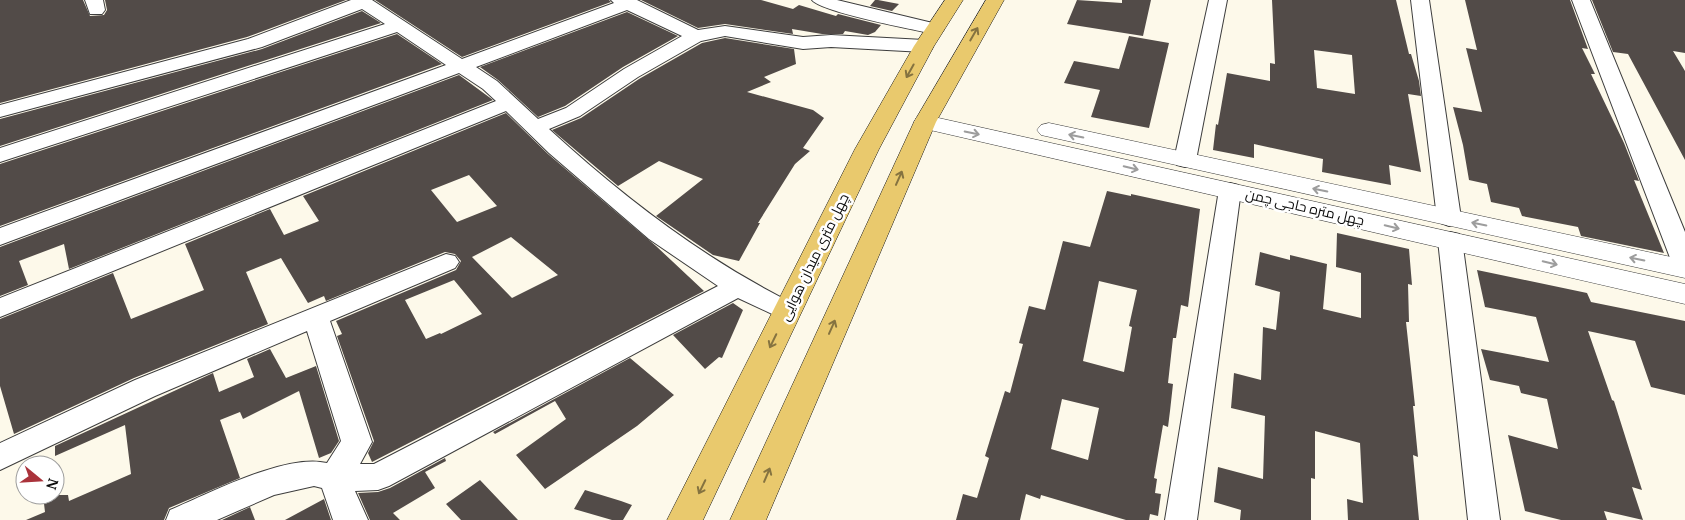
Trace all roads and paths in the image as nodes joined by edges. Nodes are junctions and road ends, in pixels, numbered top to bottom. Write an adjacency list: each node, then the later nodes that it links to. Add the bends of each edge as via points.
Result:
1 (821, 0): 11 (street)
2 (954, 0): 11 (main road, چهل متری میدان هوایی)
3 (995, 0): 15 (main road, one-way to 3)
4 (1218, 0): 18 (street)
5 (1420, 0): 20 (street)
6 (1581, 0): 23 (street)
7 (362, 1): 9 (street); 14 (street, via 255,43)
8 (625, 2): 10 (street); 12 (street)
9 (400, 25): 12 (street); 17 (street)
10 (696, 36): 11 (street, via 725,31 795,42); 16 (street, via 631,72 573,112)
11 (929, 37): 28 (main road, چهل متری میدان هوایی, one-way to 28, via 867,149)
12 (462, 66): 13 (street); 21 (street)
13 (509, 103): 16 (street); 27 (street)
14 (0, 111)
15 (929, 114): 18 (street, چهل متره حاجی چمن, one-way to 15); 19 (street, چهل متره حاجی چمن, one-way to 19); 35 (main road, one-way to 15)
16 (534, 127): 25 (street, via 658,233)
17 (0, 155)
18 (1185, 160): 20 (street, چهل متره حاجی چمن, one-way to 18)
19 (1230, 190): 20 (street, چهل متره حاجی چمن, one-way to 20); 36 (street)
20 (1450, 229): 24 (street, چهل متره حاجی چمن, one-way to 20); 26 (street, چهل متره حاجی چمن, one-way to 26); 37 (street)
21 (0, 237)
22 (446, 262): 29 (street)
23 (1685, 263)
24 (1685, 269)
25 (738, 287): 28 (street); 31 (street, via 378,477)
26 (1685, 294)
27 (0, 308)
28 (787, 312): 34 (main road, چهل متری میدان هوایی, one-way to 34)
29 (315, 316): 30 (street, via 145,388); 31 (street, via 357,442)
30 (0, 457)
31 (334, 478): 32 (street, via 314,473 269,483); 33 (street)
32 (182, 520)
33 (352, 520)
34 (686, 520)
35 (748, 520)
36 (1182, 520)
37 (1484, 520)

